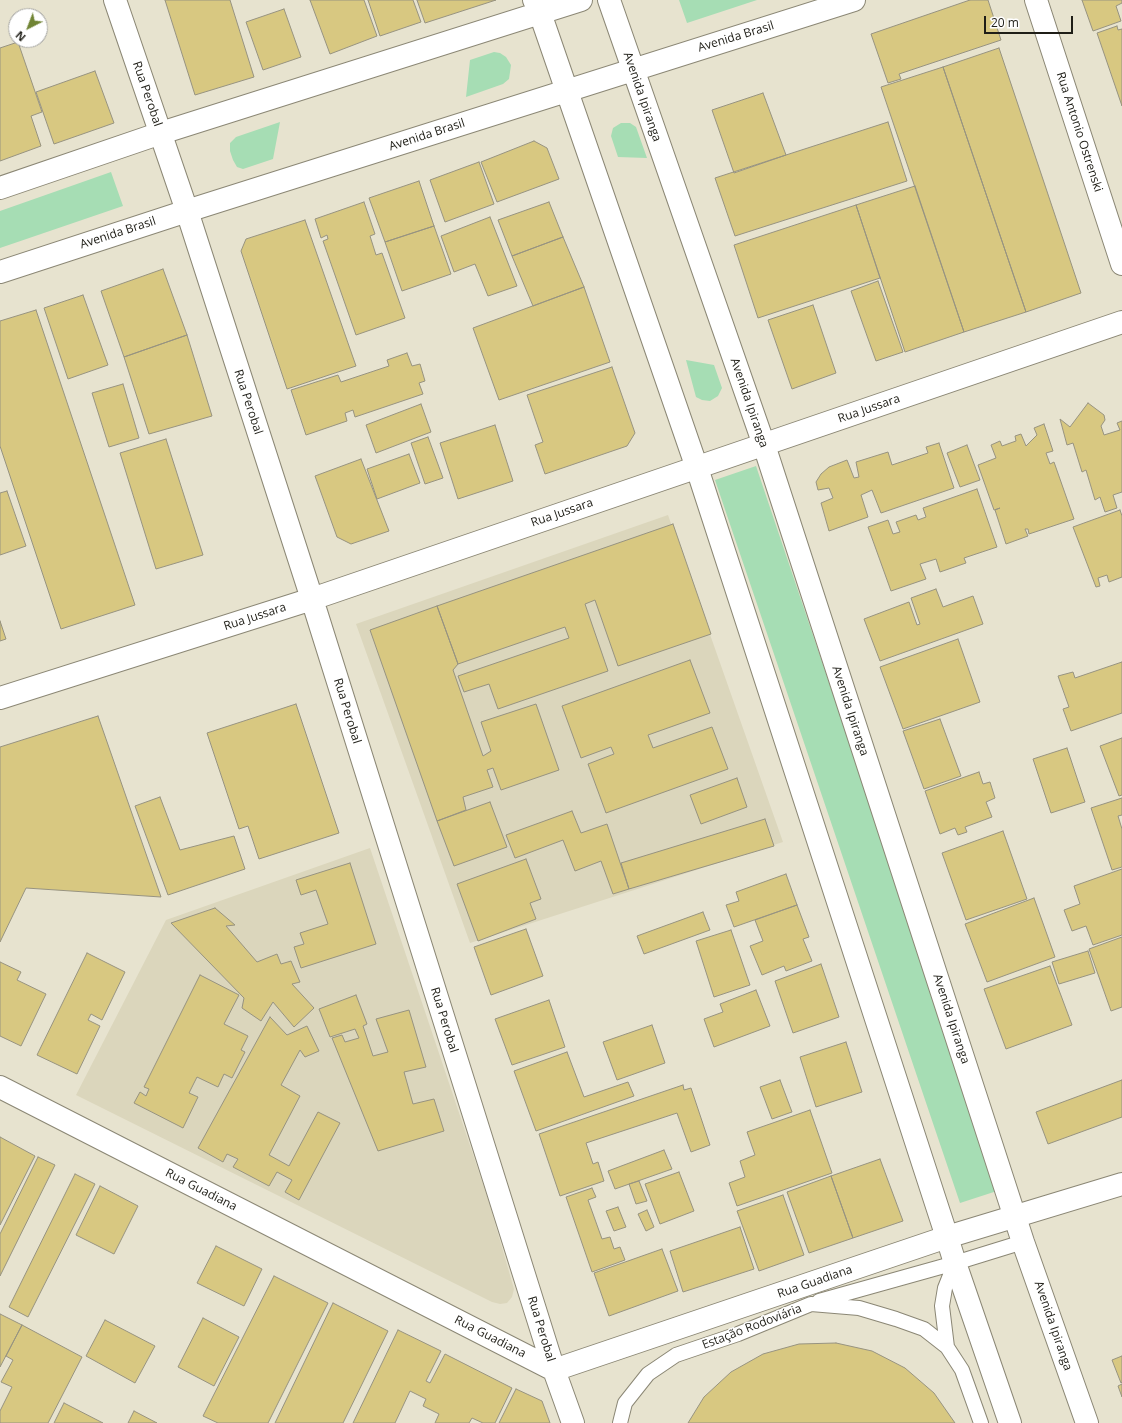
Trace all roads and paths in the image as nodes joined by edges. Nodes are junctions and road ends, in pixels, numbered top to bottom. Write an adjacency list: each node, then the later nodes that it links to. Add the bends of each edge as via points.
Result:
1 (115, 0): 9 (street, Rua Perobal)
2 (581, 0): 6 (street)
3 (609, 0): 7 (street, Avenida Ipiranga)
4 (854, 0): 7 (street, Avenida Brasil)
5 (1036, 0): 12 (street, Rua Antonio Ostrenski)
6 (537, 6): 8 (street); 9 (street)
7 (632, 70): 8 (street, Avenida Brasil); 15 (street, Avenida Ipiranga)
8 (567, 90): 11 (street, Avenida Brasil); 16 (street)
9 (161, 134): 10 (street); 11 (street, Rua Perobal)
10 (0, 188)
11 (187, 211): 13 (street, Avenida Brasil); 17 (street, Rua Perobal)
12 (1122, 264)
13 (0, 272)
14 (1122, 322): 15 (street, Rua Jussara)
15 (764, 445): 16 (street, Rua Jussara); 21 (street, Avenida Ipiranga)
16 (696, 468): 17 (street, Rua Jussara); 22 (street)
17 (312, 599): 18 (street, Rua Jussara); 27 (street, Rua Perobal)
18 (0, 698)
19 (0, 1087): 27 (street, Rua Guadiana)
20 (1122, 1184): 21 (street, Rua Guadiana)
21 (1015, 1215): 22 (street, Rua Guadiana); 23 (street, Avenida Ipiranga)
22 (947, 1237): 24 (street); 27 (street, Rua Guadiana)
23 (1023, 1242): 24 (lane); 32 (street, Avenida Ipiranga)
24 (954, 1263): 25 (lane); 26 (lane, via 942,1306); 31 (street)
25 (811, 1304): 26 (lane, Estação Rodoviária, via 859,1308 896,1318 924,1329); 29 (lane, Estação Rodoviária, via 738,1334 676,1355 648,1374 625,1403)
26 (947, 1347): 30 (lane, Estação Rodoviária, via 962,1370)
27 (554, 1370): 28 (street, Rua Perobal)
28 (573, 1423)
29 (620, 1423)
30 (981, 1423)
31 (1010, 1423)
32 (1087, 1423)

